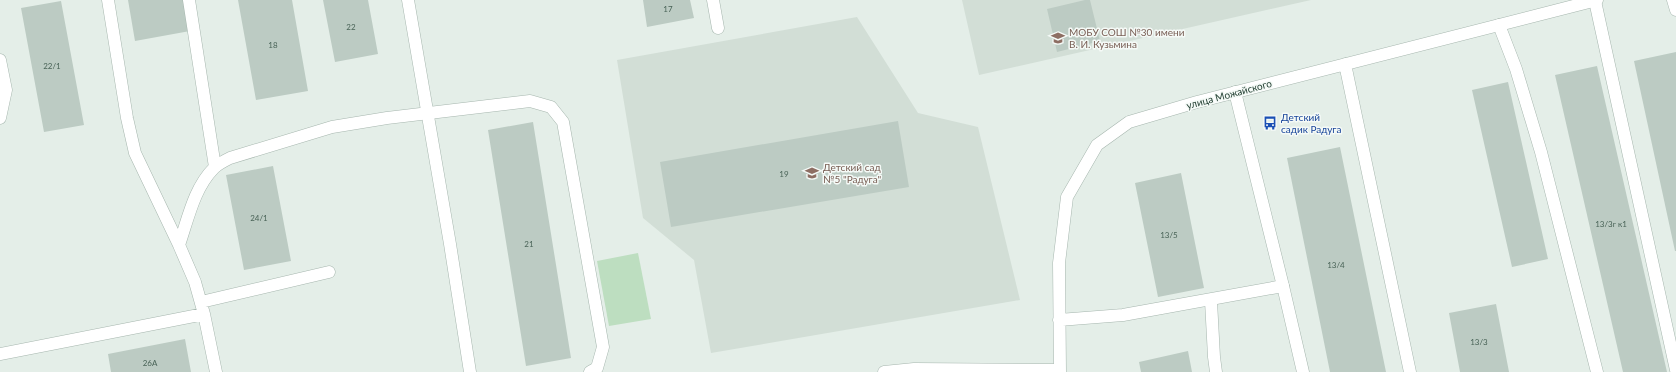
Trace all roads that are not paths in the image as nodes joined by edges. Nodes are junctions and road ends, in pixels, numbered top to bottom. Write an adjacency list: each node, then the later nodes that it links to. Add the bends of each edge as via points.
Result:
1 (108, 0): 16 (street, via 135,153)
2 (189, 0): 15 (street)
3 (408, 0): 13 (street)
4 (713, 0): 9 (street)
5 (1596, 0): 8 (street, улица Можайского); 23 (street)
6 (1673, 0): 7 (street)
7 (1676, 10)
8 (1499, 25): 11 (street, улица Можайского); 32 (street, via 1516,69 1541,152)
9 (718, 28)
10 (0, 60): 14 (street, via 6,90)
11 (1345, 64): 12 (street, улица Можайского); 31 (street)
12 (1235, 92): 18 (street); 21 (street, улица Можайского, via 1129,122 1096,145 1067,197 1059,263)
13 (428, 114): 15 (street, via 332,127 230,158); 26 (street); 27 (street, via 530,101 551,107 563,122 603,347 597,368)
14 (0, 118)
15 (215, 167): 16 (street, via 204,180 194,202)
16 (180, 245): 20 (street)
17 (329, 272): 20 (street)
18 (1284, 286): 19 (street); 30 (street)
19 (1211, 301): 21 (street, via 1123,315); 29 (street)
20 (202, 308): 22 (street); 25 (street)
21 (1059, 320): 24 (street, улица Можайского)
22 (0, 354)
23 (1676, 370)
24 (1060, 371): 28 (street, via 914,369)
25 (216, 372)
26 (470, 372)
27 (590, 372)
28 (884, 372)
29 (1216, 372)
30 (1303, 372)
31 (1410, 372)
32 (1597, 372)

